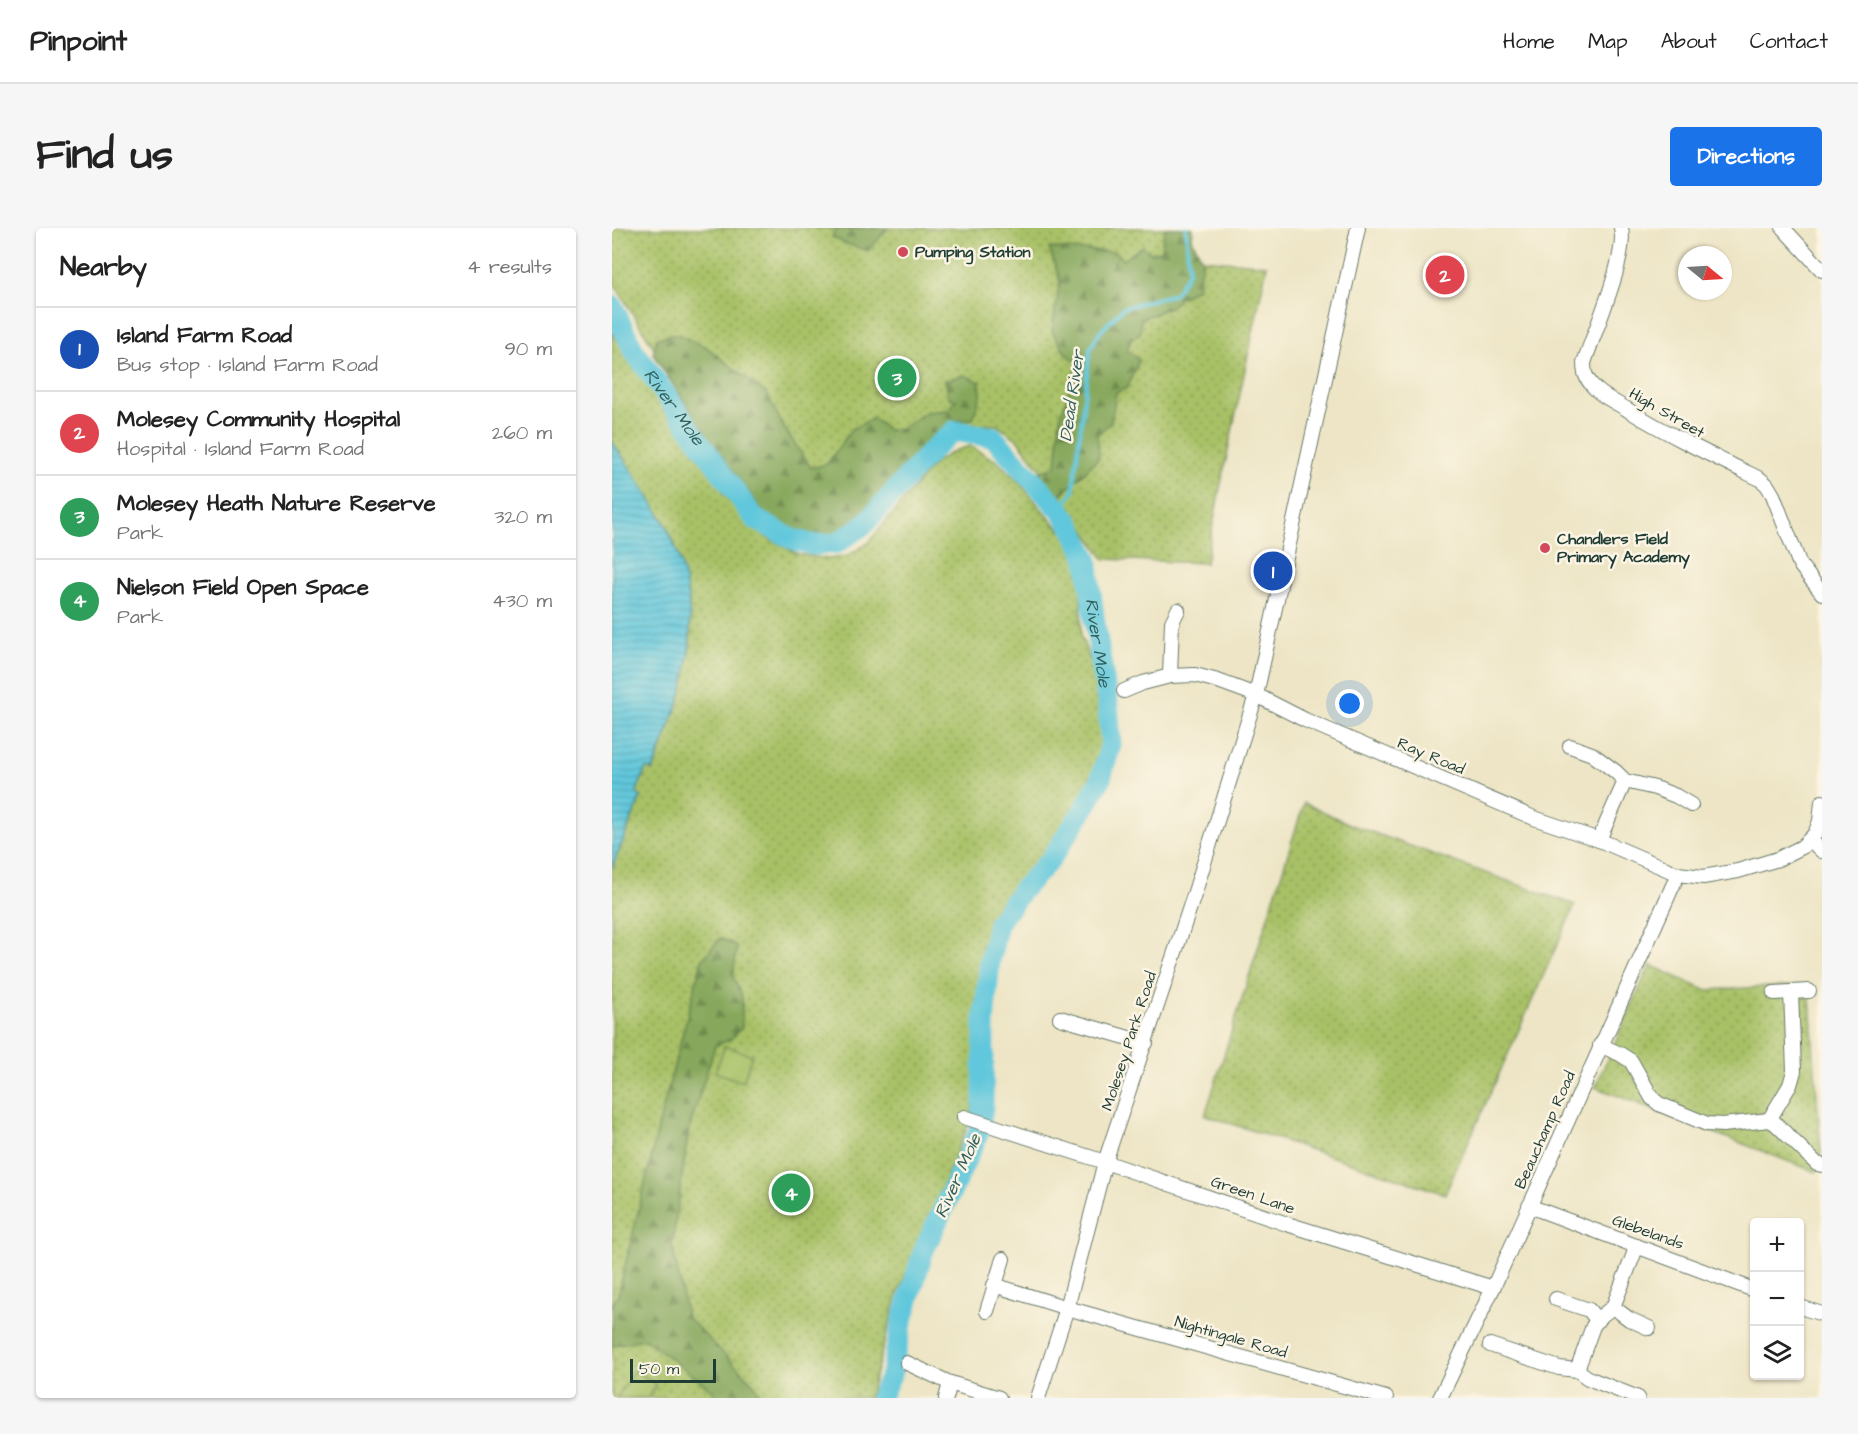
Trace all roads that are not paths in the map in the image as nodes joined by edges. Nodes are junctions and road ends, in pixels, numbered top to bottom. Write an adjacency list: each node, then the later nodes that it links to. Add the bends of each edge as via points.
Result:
1 (1358, 228): 9 (street, Molesey Park Road)
2 (1621, 228): 5 (street, High Street, via 1623,244 1617,270 1584,363 1586,378 1598,392 1692,447 1760,478 1773,495 1800,565)
3 (1783, 228): 4 (street)
4 (1822, 270)
5 (1822, 593)
6 (1178, 610): 7 (street, via 1172,622)
7 (1170, 676): 8 (street, Ray Road); 9 (street, Ray Road, via 1195,675)
8 (1124, 691)
9 (1256, 695): 14 (street, Ray Road, via 1503,805); 22 (street, Molesey Park Road)
10 (1570, 746): 11 (street, via 1592,754)
11 (1625, 781): 13 (street, via 1655,788); 14 (street)
12 (1822, 802): 15 (street, via 1821,821)
13 (1691, 804)
14 (1599, 840): 17 (street, Ray Road)
15 (1810, 840): 16 (street); 17 (street, Ray Road, via 1778,859 1738,871 1703,877)
16 (1822, 851)
17 (1678, 874): 23 (street, Beauchamp Road)
18 (1809, 991): 19 (street)
19 (1791, 992): 20 (street); 25 (street, via 1794,1071)
20 (1774, 993)
21 (1060, 1018): 22 (street)
22 (1146, 1043): 26 (street, Molesey Park Road)
23 (1600, 1045): 25 (street, via 1631,1061 1659,1104 1707,1124); 28 (street, Beauchamp Road)
24 (967, 1118): 26 (street, Green Lane)
25 (1769, 1120): 27 (street)
26 (1106, 1162): 32 (street, Green Lane); 37 (street, Molesey Park Road)
27 (1822, 1166)
28 (1529, 1206): 29 (street, Glebelands); 32 (street, Beauchamp Road)
29 (1637, 1246): 33 (street, Glebelands); 35 (street)
30 (1003, 1259): 31 (street)
31 (994, 1286): 37 (street, Nightingale Road); 38 (street)
32 (1493, 1288): 50 (street, Beauchamp Road)
33 (1750, 1288)
34 (1556, 1299): 40 (street, via 1588,1310)
35 (1613, 1307): 40 (street); 41 (street)
36 (1804, 1307): 39 (street)
37 (1067, 1308): 48 (street, Molesey Park Road); 49 (street, Nightingale Road)
38 (987, 1311)
39 (1822, 1314)
40 (1597, 1320): 44 (street)
41 (1649, 1328)
42 (1490, 1345): 44 (street, via 1559,1368)
43 (907, 1363): 45 (street)
44 (1577, 1370): 51 (street)
45 (950, 1383): 46 (street); 47 (street)
46 (946, 1398)
47 (999, 1398)
48 (1038, 1398)
49 (1386, 1398)
50 (1440, 1398)
51 (1638, 1398)

